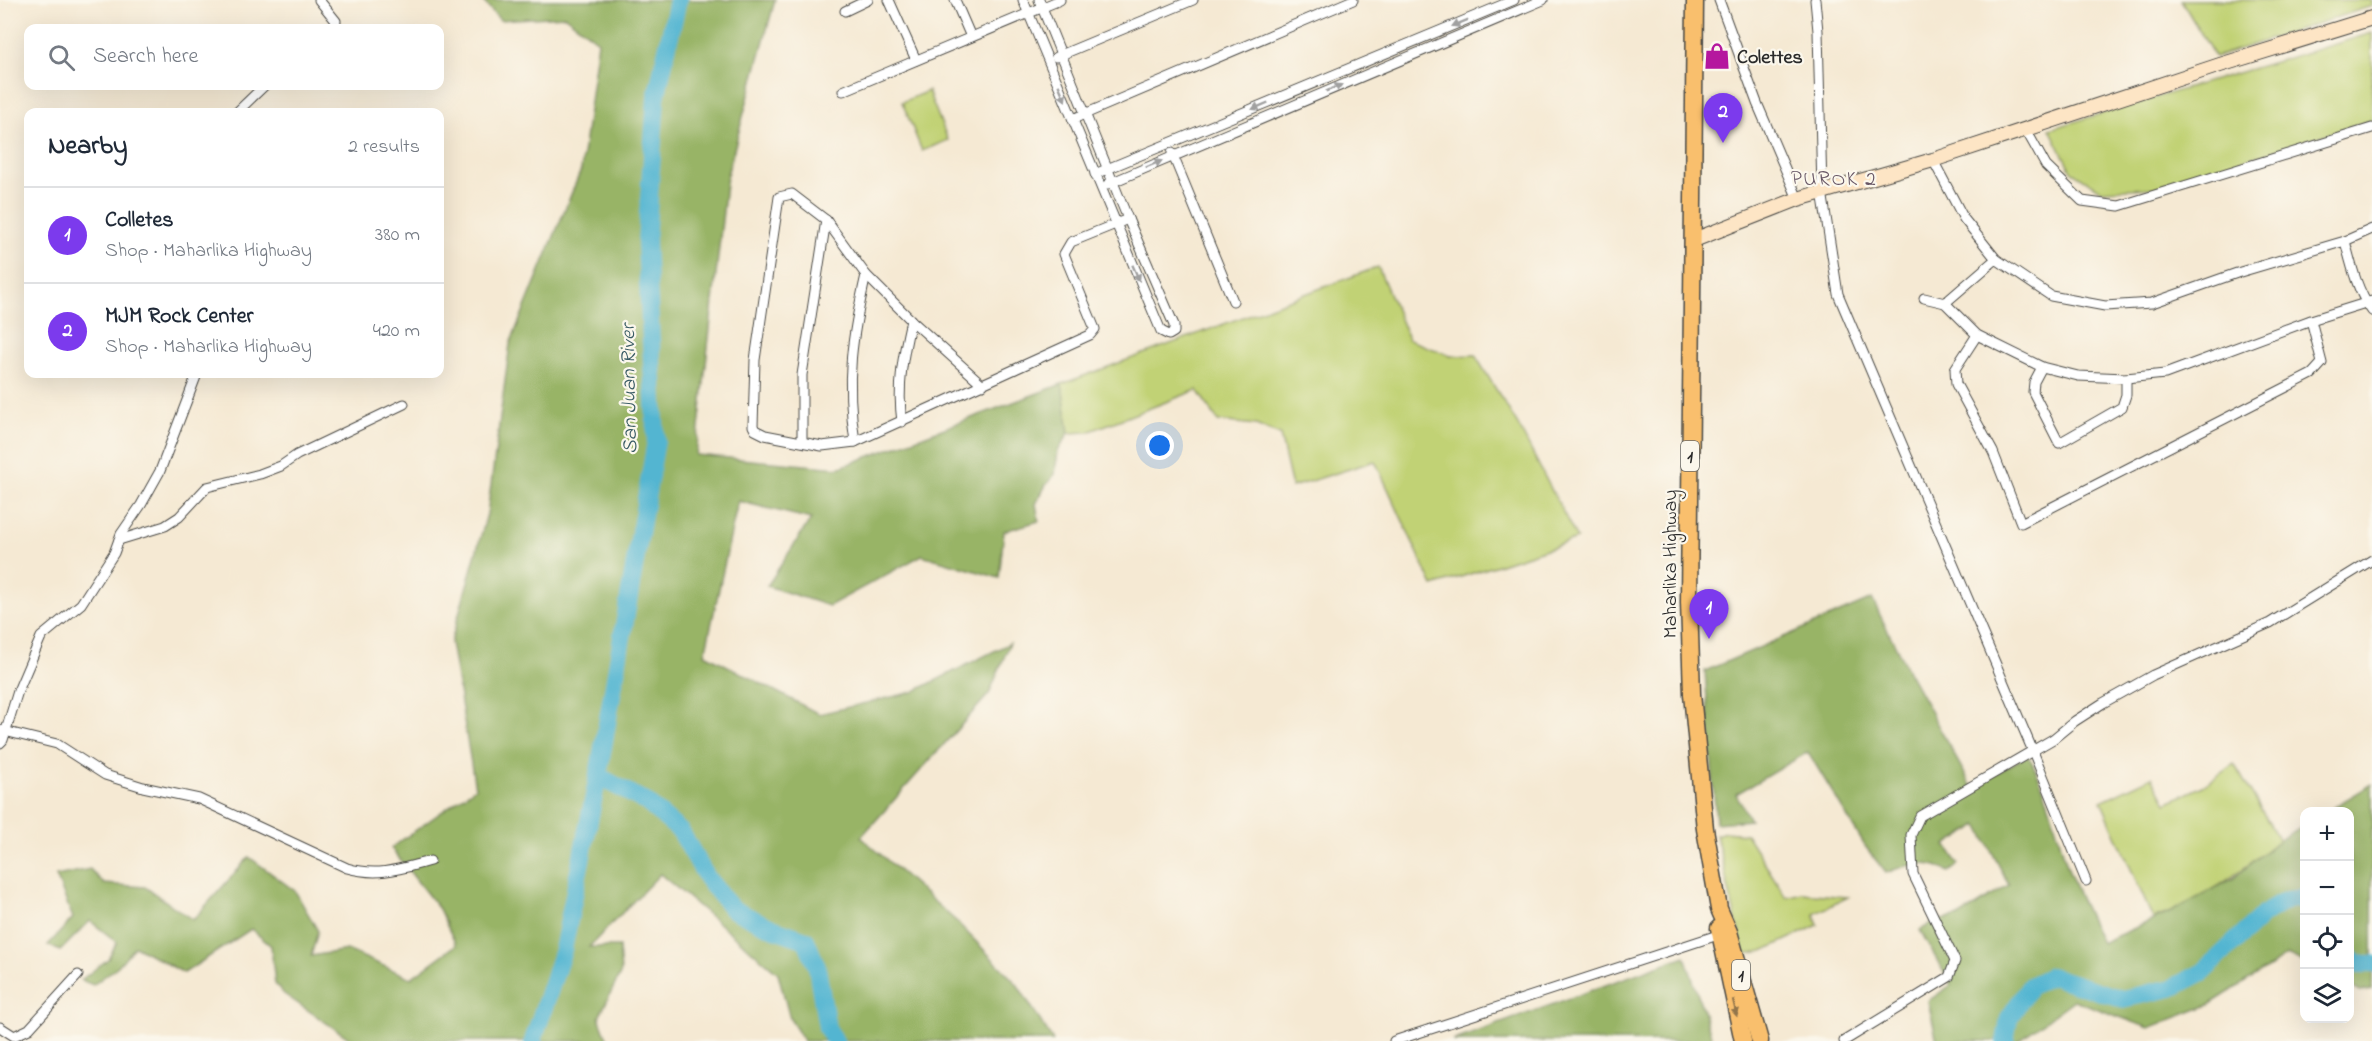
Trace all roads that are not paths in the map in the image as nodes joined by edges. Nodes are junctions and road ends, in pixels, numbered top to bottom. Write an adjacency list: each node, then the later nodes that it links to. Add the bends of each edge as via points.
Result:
1 (319, 0): 18 (street)
2 (868, 0): 15 (street)
3 (889, 0): 21 (street)
4 (955, 0): 19 (street)
5 (1023, 0): 16 (street)
6 (1060, 0): 14 (street)
7 (1192, 0): 20 (street)
8 (1514, 0): 30 (street, one-way to 30)
9 (1544, 0): 31 (street, one-way to 9)
10 (1695, 0): 43 (highway, Maharlika Highway / 1)
11 (1719, 0): 38 (street)
12 (1815, 0): 37 (street)
13 (1346, 1): 26 (street)
14 (1040, 4): 16 (street); 20 (street)
15 (845, 10)
16 (1029, 13): 19 (street); 22 (street)
17 (2372, 18): 29 (street)
18 (335, 24)
19 (971, 37): 21 (street)
20 (1061, 55): 22 (street); 26 (street)
21 (916, 60): 24 (street)
22 (1048, 60): 27 (street, one-way to 27)
23 (260, 90): 25 (street)
24 (843, 91)
25 (241, 108)
26 (1085, 114): 27 (street); 33 (street)
27 (1073, 119): 34 (street)
28 (2372, 129): 29 (street, via 2119,206 2082,201 2046,166)
29 (2026, 130): 32 (street)
30 (1168, 145): 31 (street); 33 (street)
31 (1173, 156): 35 (street, one-way to 31); 48 (street)
32 (1933, 160): 37 (street); 45 (street, via 1964,219)
33 (1108, 169): 34 (street); 35 (street)
34 (1095, 174): 36 (street)
35 (1113, 182): 36 (street); 39 (street)
36 (1100, 187): 41 (street)
37 (1822, 191): 38 (street); 66 (street, via 1838,294)
38 (1798, 199): 43 (street)
39 (1128, 219): 41 (street); 41 (street, one-way to 39, via 1161,331 1169,335 1174,332 1174,325)
40 (826, 220): 46 (street); 60 (street, via 802,375); 60 (street, via 792,194 779,197 755,360 753,426 765,435)
41 (1116, 224): 57 (street, via 1071,242 1064,254 1095,329 1090,335)
42 (2372, 230): 44 (street)
43 (1694, 240): 69 (highway, Maharlika Highway / 1, via 1691,665 1702,811)
44 (2345, 241): 45 (street, via 2152,303 2105,306 2051,296); 50 (street, via 2351,265)
45 (1996, 259): 49 (street)
46 (866, 275): 51 (street); 61 (street, via 849,365)
47 (1924, 298): 49 (street)
48 (1233, 301)
49 (1945, 303): 53 (street)
50 (2370, 305): 52 (street)
51 (911, 320): 57 (street); 59 (street, via 898,396)
52 (2312, 320): 53 (street, via 2322,363 2312,374 2021,523 1993,452 1956,384 1955,369); 56 (street, via 2165,374)
53 (1977, 335): 54 (street)
54 (2042, 367): 56 (street, via 2078,376); 56 (street, via 2033,392 2059,443 2122,407)
55 (195, 378): 62 (street, via 160,471)
56 (2126, 378)
57 (983, 386): 59 (street)
58 (404, 404): 62 (street, via 281,466 207,487 165,526)
59 (902, 422): 61 (street)
60 (802, 441): 61 (street, via 822,446)
61 (855, 442)
62 (119, 540): 64 (street, via 81,604 41,637)
63 (2372, 560): 66 (street, via 2270,623 2153,675)
64 (3, 730): 65 (street); 67 (street, via 57,744 105,775 199,799 347,868 380,873)
65 (0, 743)
66 (2032, 749): 68 (street); 75 (street, via 1920,816 1911,835 1913,874 1955,961 1949,977)
67 (430, 861)
68 (2086, 881)
69 (1724, 933): 72 (street); 73 (highway, Maharlika Highway / 1, one-way to 73); 74 (highway, Maharlika Highway / 1)
70 (78, 975): 71 (street, via 29,1029 14,1036)
71 (0, 1027)
72 (1394, 1041)
73 (1743, 1041)
74 (1760, 1041)
75 (1844, 1041)

